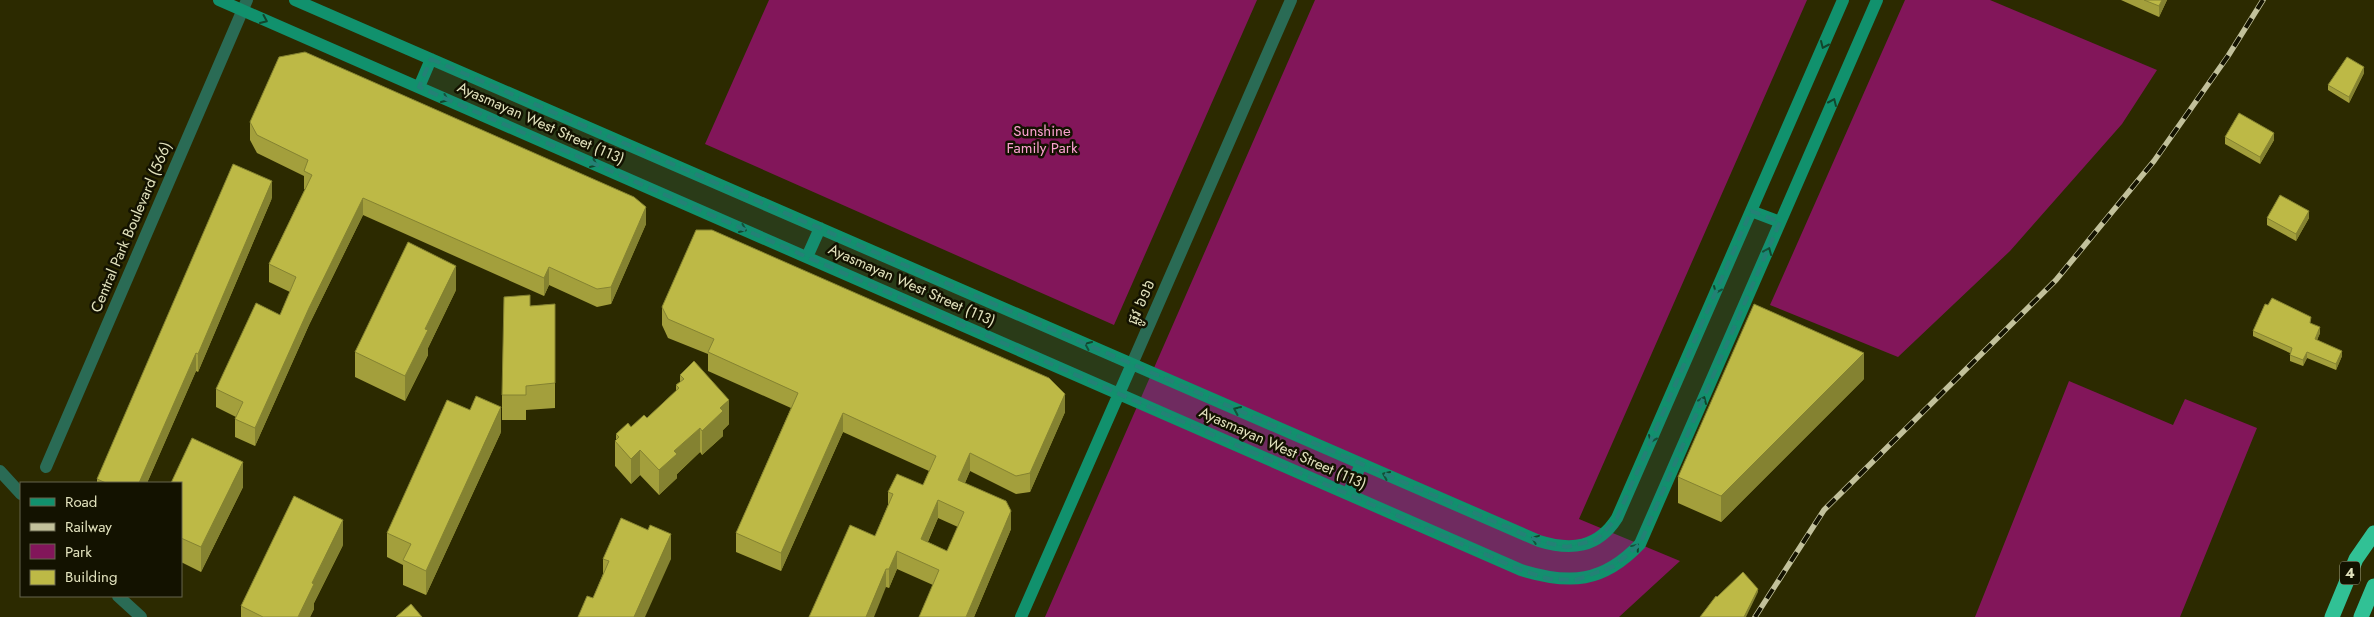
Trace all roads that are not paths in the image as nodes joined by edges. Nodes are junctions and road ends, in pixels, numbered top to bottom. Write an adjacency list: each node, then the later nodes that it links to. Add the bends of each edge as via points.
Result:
1 (219, 0): 6 (street, Ayasmayan West Street (113))
2 (295, 0): 7 (street, Ayasmayan West Street (113))
3 (1291, 0): 13 (street, ផ្លូវ ៦១៦)
4 (1843, 0): 9 (street, one-way to 9)
5 (1877, 0): 10 (street, Ayasmayan West Street (113), one-way to 5)
6 (245, 5): 8 (street, Ayasmayan West Street (113), one-way to 8); 16 (street, Central Park Boulevard (566))
7 (431, 59): 8 (street); 11 (street, Ayasmayan West Street (113))
8 (418, 87): 12 (street, Ayasmayan West Street (113), one-way to 12)
9 (1751, 211): 10 (street); 15 (street, Ayasmayan West Street (113), one-way to 15, via 1617,518 1608,532 1596,540 1567,547 1539,541)
10 (1780, 222): 19 (street, Ayasmayan West Street (113), one-way to 10, via 1521,570 1549,578 1576,580 1596,574 1629,555 1640,544)
11 (820, 228): 12 (street); 13 (street, Ayasmayan West Street (113), one-way to 11)
12 (807, 257): 14 (street, Ayasmayan West Street (113))
13 (1132, 364): 14 (street, ផ្លូវ ៦១៦); 15 (street, Ayasmayan West Street (113), one-way to 13)
14 (1119, 394): 19 (street, Ayasmayan West Street (113)); 24 (street, ផ្លូវ ៦១៦)
15 (1361, 464): 19 (street)
16 (46, 467)
17 (0, 471): 18 (street)
18 (20, 493)
19 (1348, 494)
20 (2374, 533): 25 (highway, 4, via 2356,559)
21 (2374, 586): 26 (highway, 4)
22 (119, 597): 23 (street)
23 (140, 617)
24 (1021, 617)
25 (2332, 617)
26 (2361, 617)

